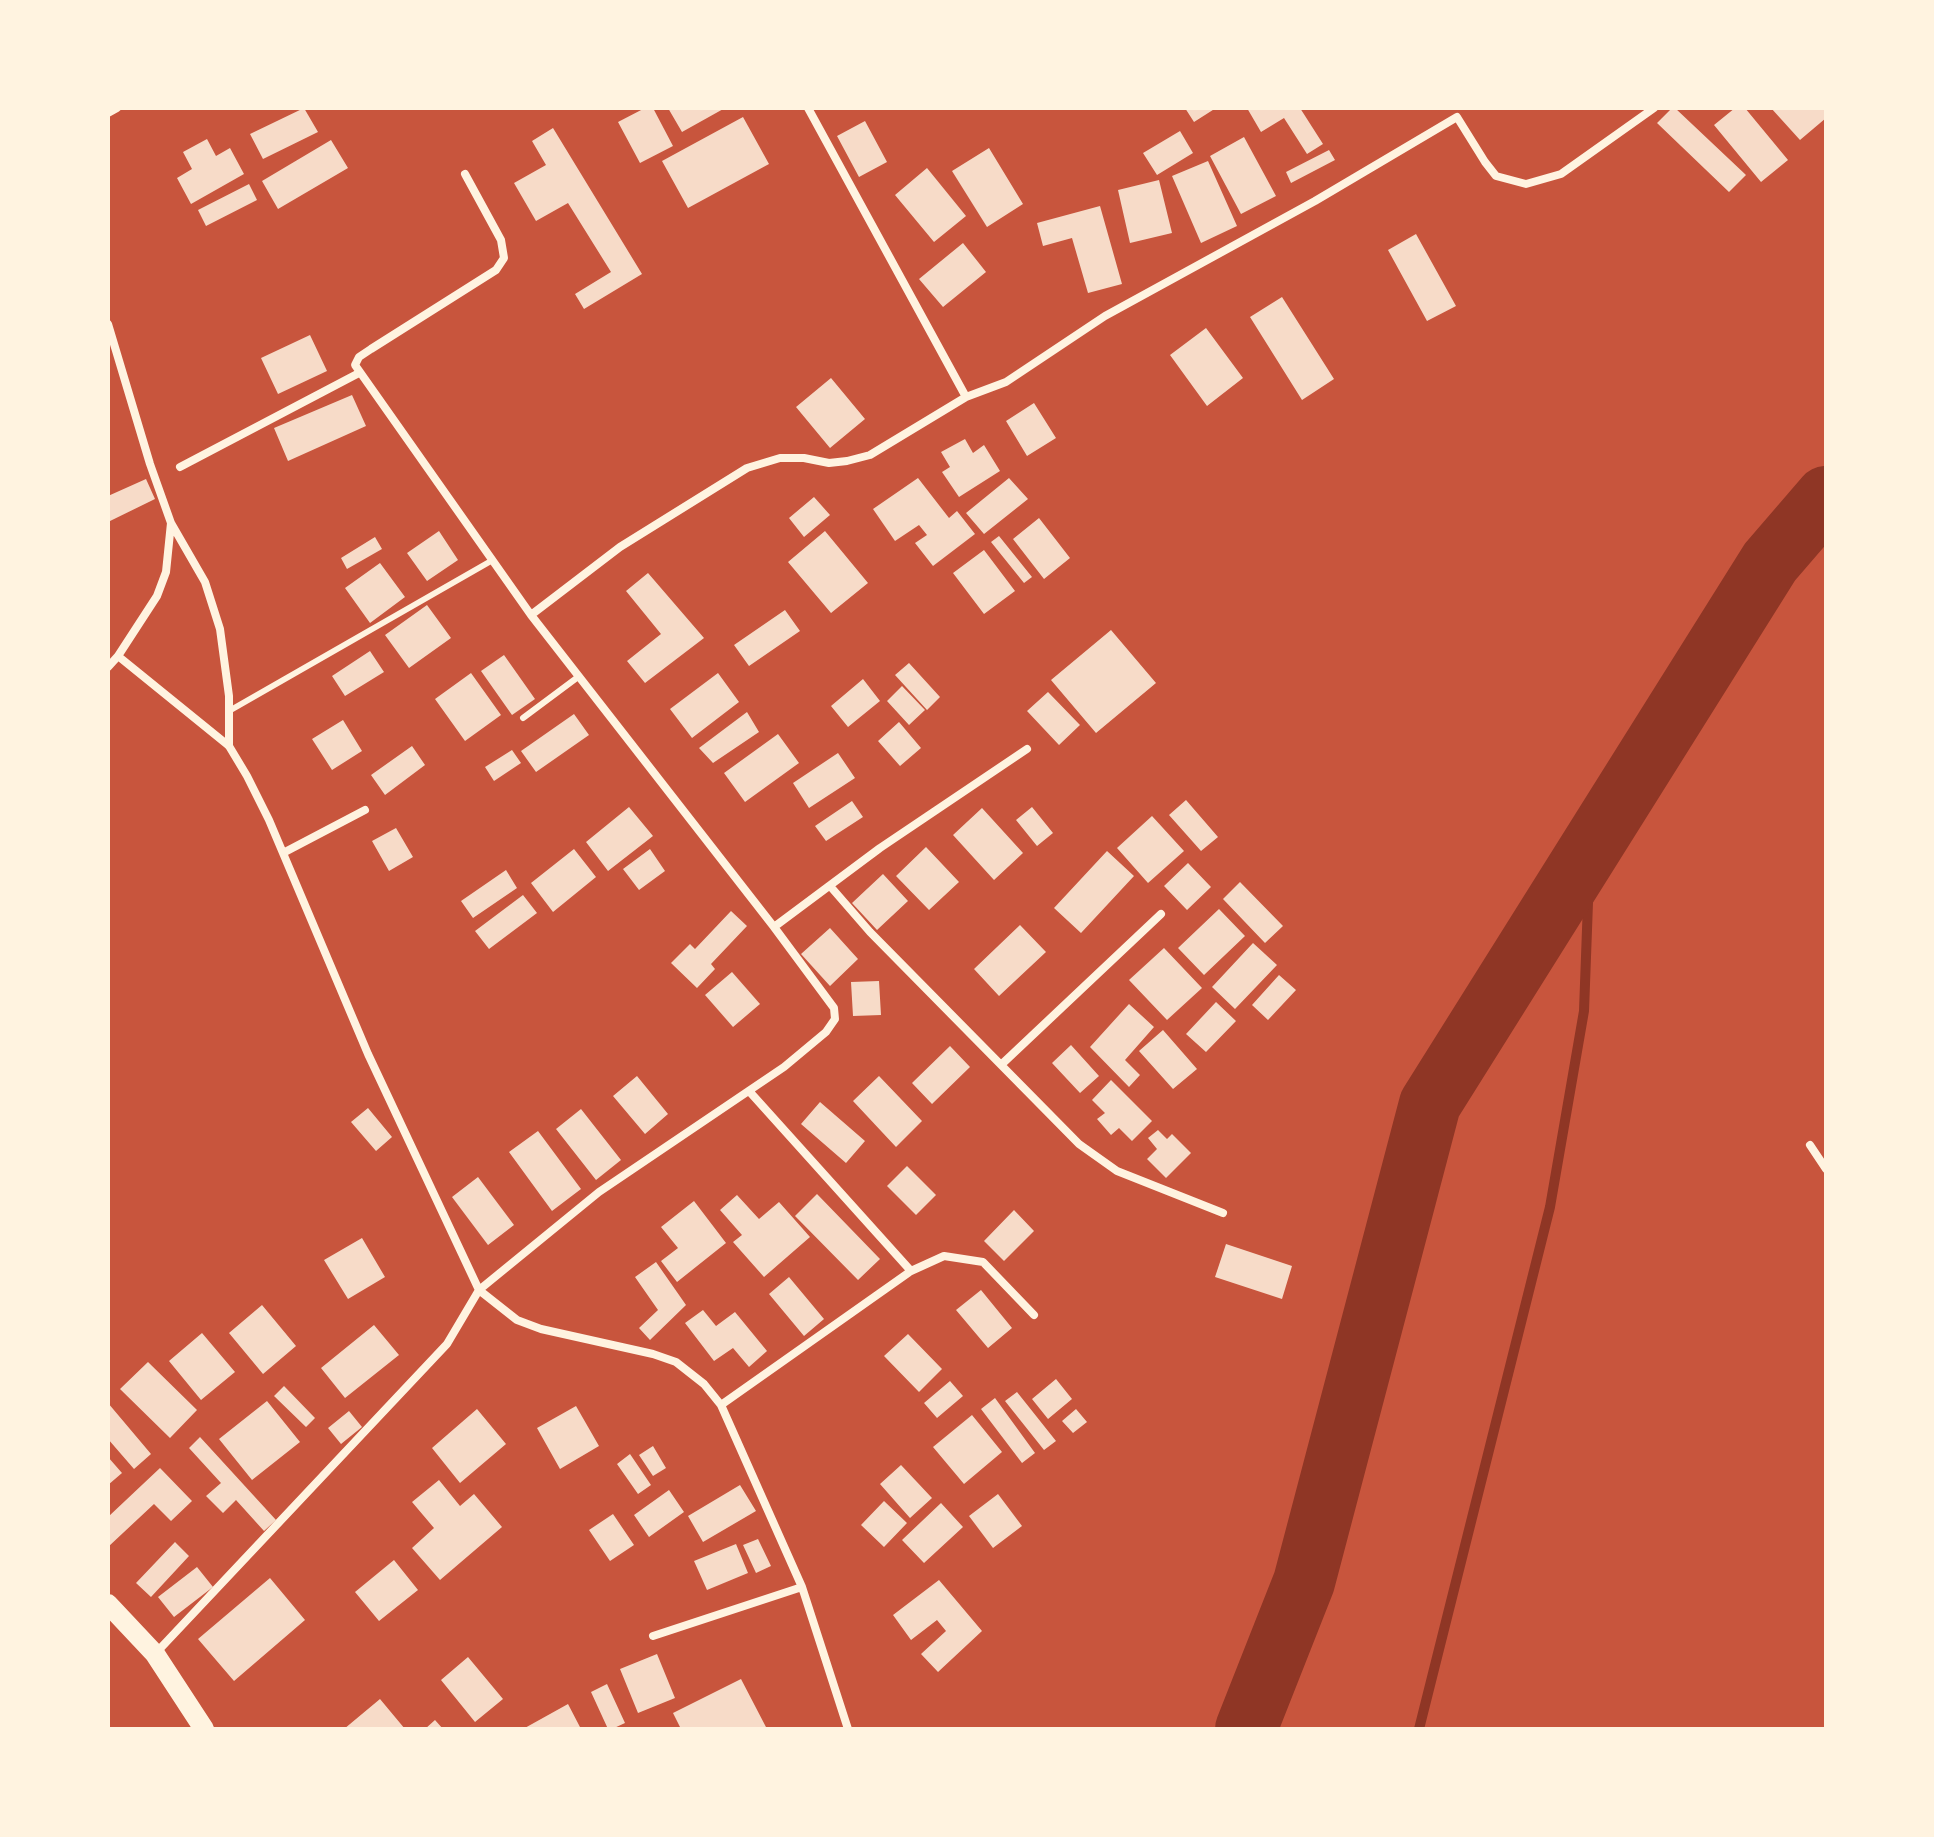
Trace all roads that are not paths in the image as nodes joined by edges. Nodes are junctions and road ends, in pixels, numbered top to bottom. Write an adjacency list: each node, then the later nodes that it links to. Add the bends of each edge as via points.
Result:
1 (117, 108): 5 (street)
2 (808, 108): 10 (street)
3 (1453, 108): 6 (street)
4 (1654, 108): 6 (street, via 1561,174 1526,184 1496,176)
5 (108, 113)
6 (1457, 117): 10 (street, via 1105,316 1006,382)
7 (465, 174): 9 (street, via 501,240 504,258 496,270 359,357)
8 (108, 324): 12 (street)
9 (359, 373): 11 (street); 13 (street)
10 (966, 397): 14 (street, via 870,455 829,463 780,458 747,468 620,547)
11 (180, 467)
12 (171, 523): 15 (street, via 166,572 157,596); 18 (street, via 205,582 220,629)
13 (491, 561): 14 (street); 18 (lane)
14 (531, 615): 17 (street)
15 (118, 656): 16 (street); 20 (street)
16 (108, 667)
17 (578, 677): 19 (lane); 26 (street)
18 (229, 711): 20 (street)
19 (523, 718)
20 (229, 746): 23 (street)
21 (1027, 749): 24 (street)
22 (365, 810): 23 (street)
23 (283, 853): 33 (street, via 368,1054)
24 (830, 886): 26 (street); 27 (street)
25 (1161, 914): 27 (street)
26 (774, 927): 28 (street, via 836,1014 806,1050)
27 (1002, 1064): 31 (street, via 1079,1144 1117,1171)
28 (749, 1091): 32 (street); 33 (street, via 599,1192)
29 (1810, 1145): 30 (street)
30 (1826, 1169)
31 (1223, 1213)
32 (911, 1271): 34 (street, via 944,1256 983,1262); 35 (street)
33 (479, 1290): 35 (street, via 517,1320 541,1329 676,1362); 39 (street, via 447,1344)
34 (1034, 1315)
35 (721, 1405): 36 (street)
36 (802, 1587): 38 (street); 41 (street)
37 (108, 1604): 39 (main road)
38 (653, 1636)
39 (155, 1654): 40 (main road)
40 (204, 1729)
41 (848, 1729)

